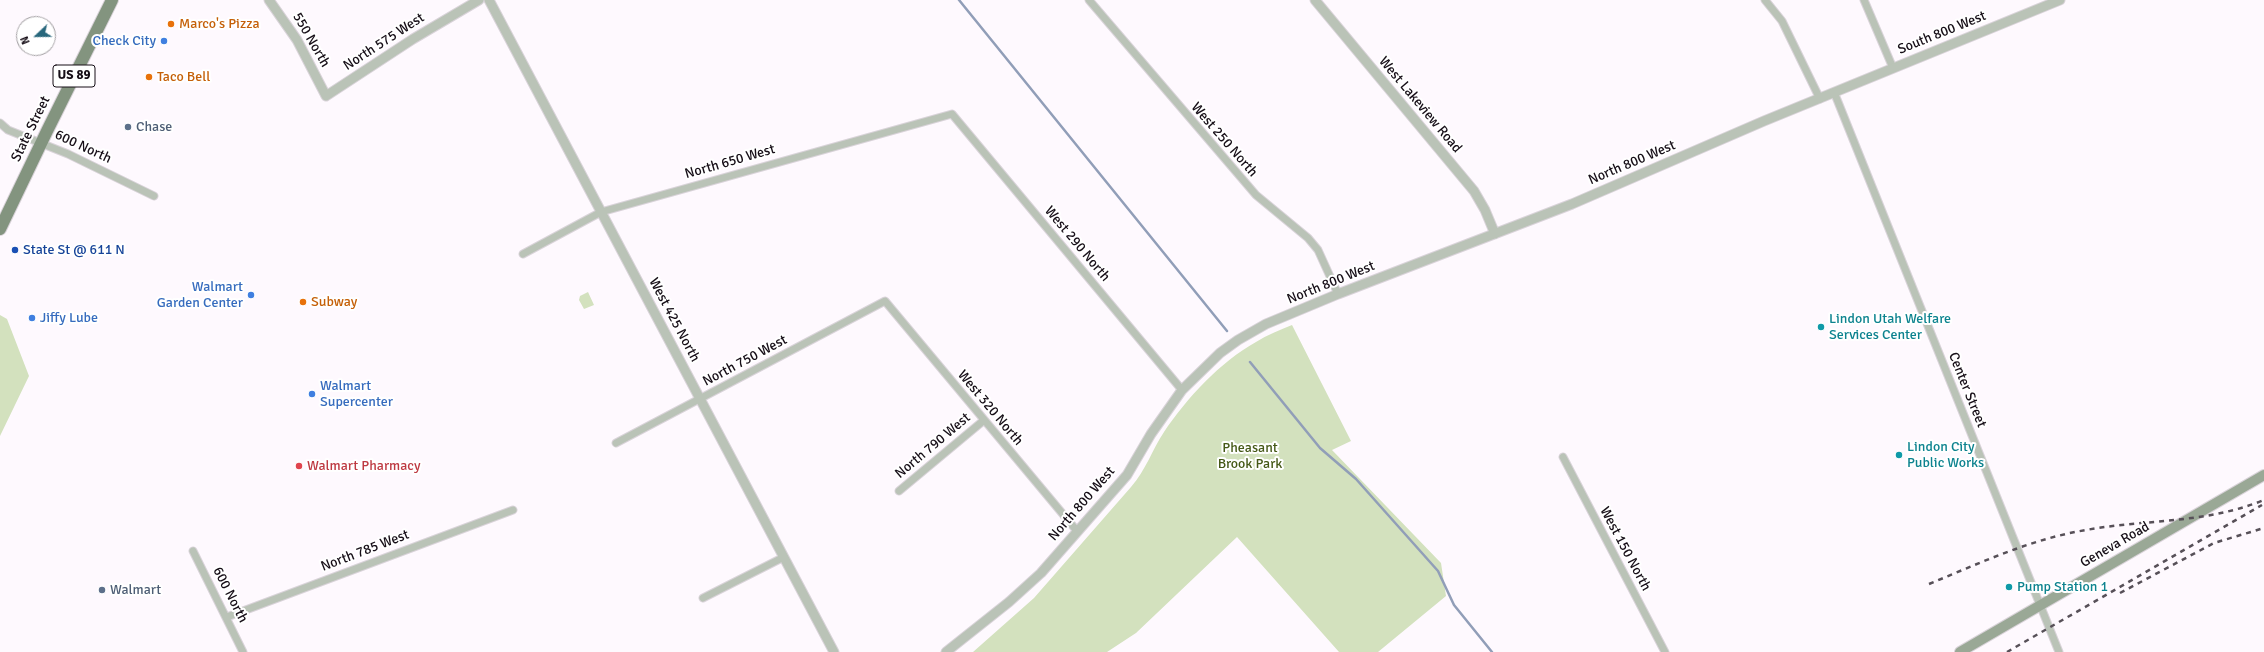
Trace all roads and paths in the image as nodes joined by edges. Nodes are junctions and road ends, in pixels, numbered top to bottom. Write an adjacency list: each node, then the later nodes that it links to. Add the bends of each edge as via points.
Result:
1 (112, 0): 16 (main road, State Street / US 89)
2 (269, 0): 12 (street, 550 North, via 297,40)
3 (479, 0): 12 (street, North 575 West, via 413,39)
4 (489, 0): 18 (street, West 425 North)
5 (1089, 0): 22 (street, West 250 North, via 1256,195 1308,238 1318,250)
6 (1315, 0): 20 (street, West Lakeview Road, via 1474,191)
7 (1765, 0): 13 (street, via 1782,21)
8 (1864, 0): 10 (street)
9 (2060, 0): 10 (street, South 800 West)
10 (1893, 68): 11 (street, South 800 West)
11 (1834, 92): 13 (street, North 800 West); 36 (street, Center Street)
12 (326, 96)
13 (1820, 99): 20 (street, North 800 West)
14 (952, 114): 18 (street, North 650 West); 24 (street, West 290 North)
15 (0, 123): 16 (street, 600 North, via 8,130)
16 (41, 142): 17 (street, 600 North); 19 (main road, State Street / US 89)
17 (154, 196)
18 (601, 212): 21 (street, North 650 West); 25 (street, West 425 North)
19 (0, 229)
20 (1495, 234): 22 (street, North 800 West)
21 (523, 254)
22 (1338, 294): 24 (street, North 800 West, via 1266,324 1238,340 1220,353)
23 (885, 301): 25 (street, North 750 West); 26 (street, West 320 North)
24 (1182, 390): 32 (street, North 800 West, via 1154,428 1127,475)
25 (700, 400): 27 (street, North 750 West); 34 (street, West 425 North)
26 (983, 421): 30 (street, North 790 West); 32 (street, West 320 North)
27 (616, 444)
28 (1563, 457): 41 (street, West 150 North)
29 (2264, 475): 36 (main road, Geneva Road)
30 (899, 492)
31 (513, 510): 37 (street, North 785 West)
32 (1077, 531): 40 (street, North 800 West, via 1041,573)
33 (193, 551): 37 (street, 600 North)
34 (784, 556): 35 (street); 39 (street, West 425 North)
35 (703, 598)
36 (2040, 606): 42 (main road, Geneva Road); 43 (street, Center Street)
37 (227, 617): 38 (street, 600 North)
38 (243, 652)
39 (834, 652)
40 (946, 652)
41 (1665, 652)
42 (1960, 652)
43 (2059, 652)

